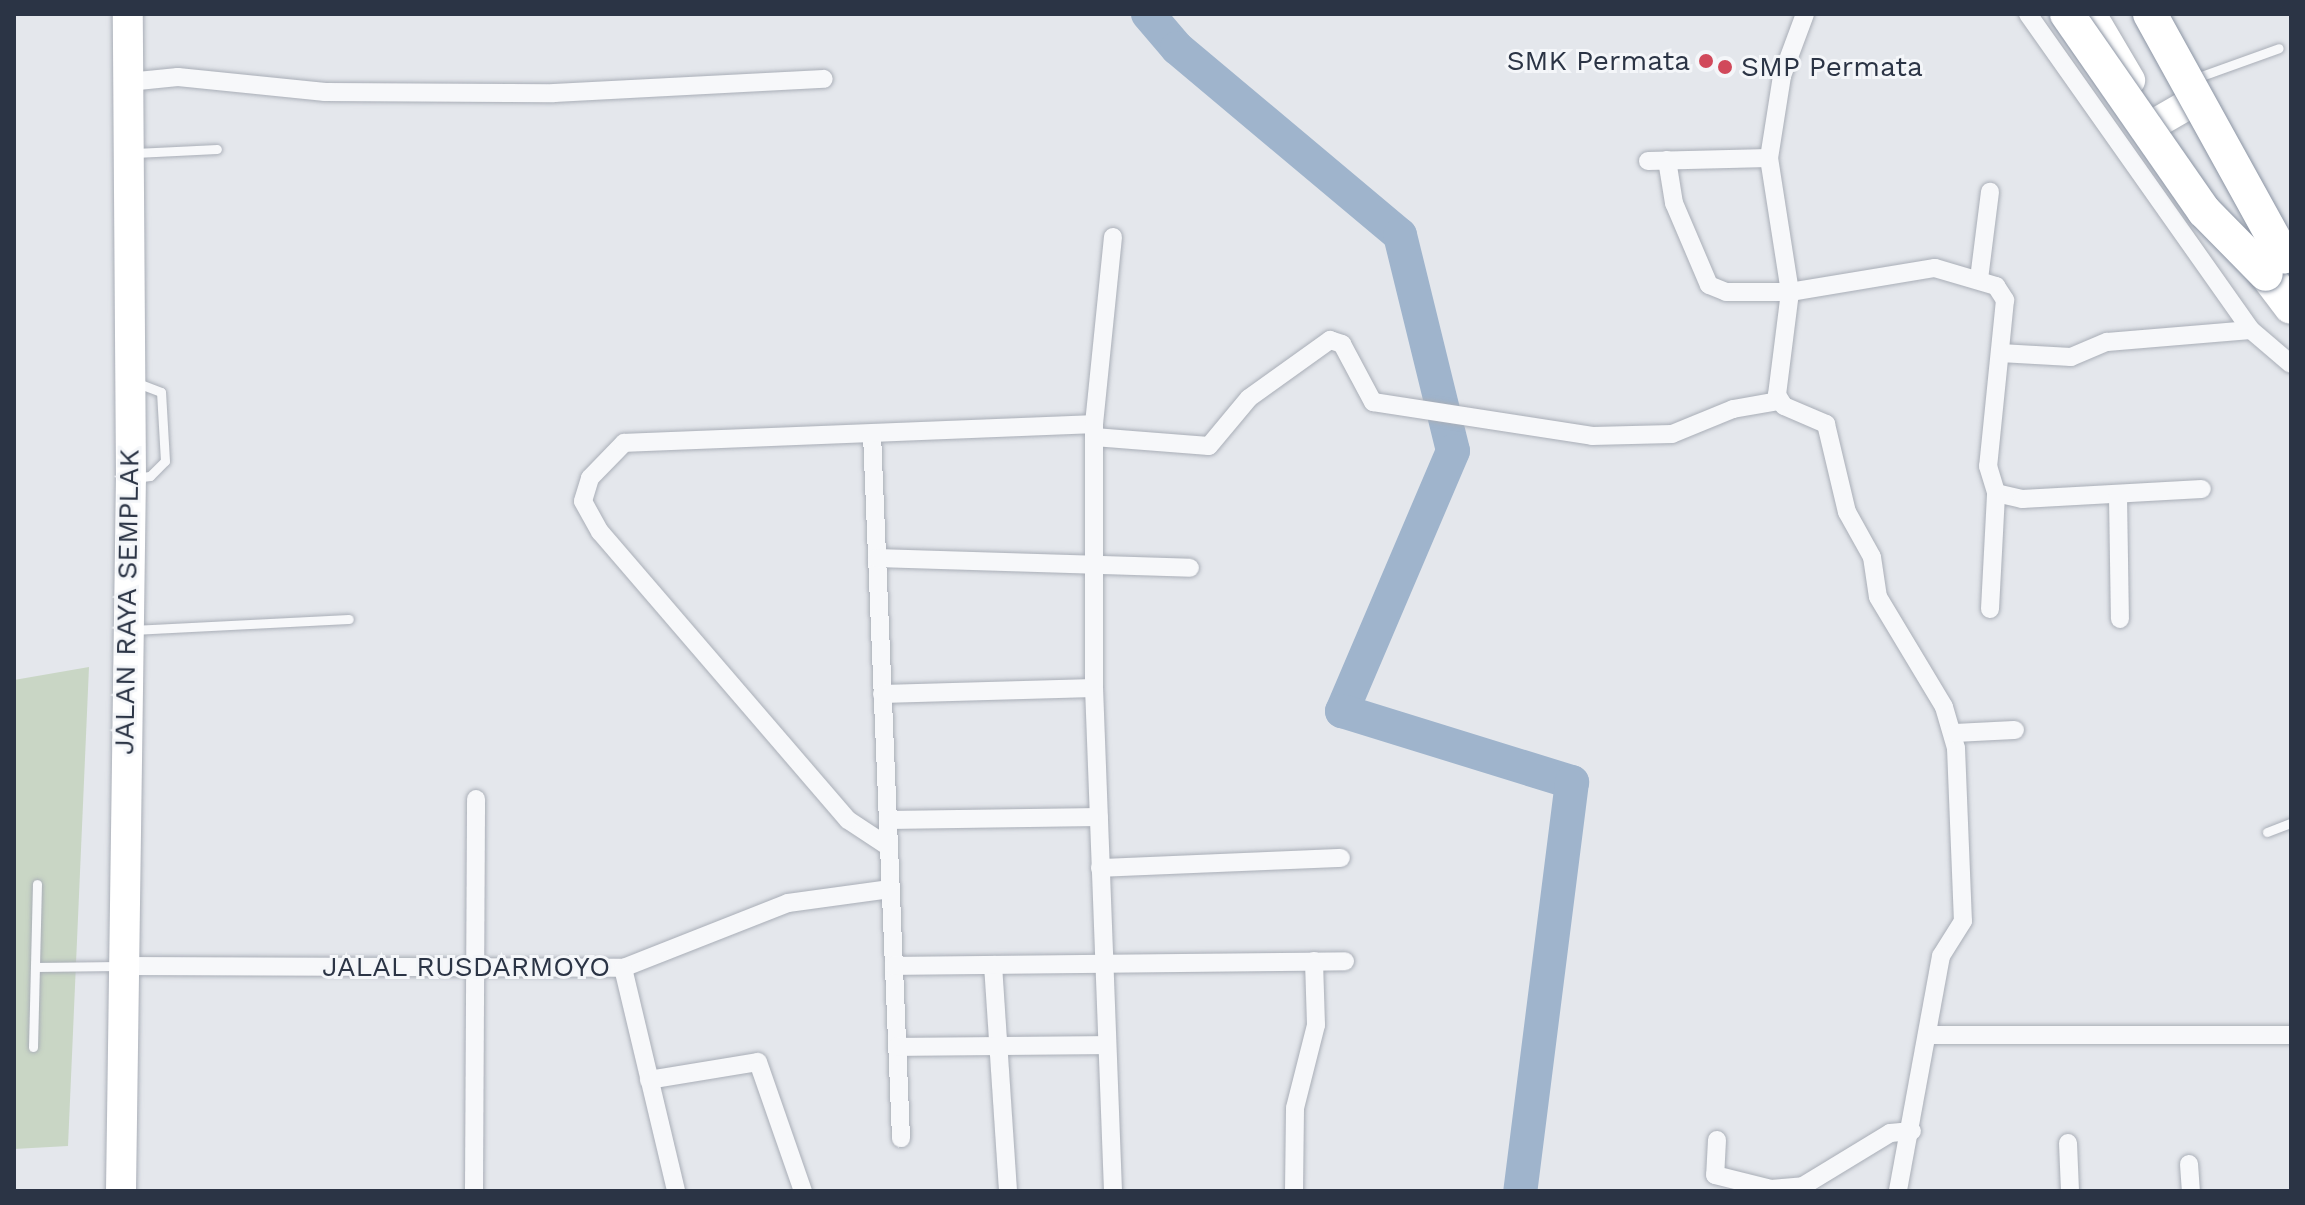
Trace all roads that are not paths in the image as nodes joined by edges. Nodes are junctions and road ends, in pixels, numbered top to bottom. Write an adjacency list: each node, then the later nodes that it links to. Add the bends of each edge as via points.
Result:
1 (128, 14): 10 (main road, JALAN RAYA SEMPLAK)
2 (1805, 14): 15 (street, via 1782,76)
3 (2028, 14): 25 (street)
4 (2067, 14): 20 (highway, bridge, via 2204,211)
5 (2091, 14): 12 (main road)
6 (2136, 14): 11 (main road)
7 (2150, 14): 20 (highway, bridge)
8 (2279, 48): 11 (lane)
9 (824, 79): 10 (street, via 554,93 325,92 178,77)
10 (128, 82): 14 (main road, JALAN RAYA SEMPLAK)
11 (2181, 96): 12 (main road); 20 (main road)
12 (2156, 123): 24 (main road)
13 (217, 149): 14 (lane)
14 (128, 153): 40 (main road, JALAN RAYA SEMPLAK)
15 (1769, 158): 16 (street); 22 (street)
16 (1667, 160): 17 (street); 22 (street, via 1674,203 1709,285 1726,292)
17 (1648, 161)
18 (1990, 192): 21 (street)
19 (1113, 237): 29 (street)
20 (2283, 265): 23 (highway)
21 (1979, 279): 22 (street, via 1935,268); 26 (street, via 1996,286 2005,300)
22 (1790, 292): 28 (street)
23 (2291, 307)
24 (2291, 327)
25 (2251, 330): 26 (street, via 2107,342 2071,357); 27 (street)
26 (2000, 353): 32 (street, via 1988,466)
27 (2291, 364)
28 (1779, 401): 29 (street, via 1651,437 1468,416 1369,399 1342,344 1330,340 1249,398 1209,446); 44 (street, via 1826,424 1878,597)
29 (1094, 430): 30 (street); 35 (street)
30 (872, 434): 34 (street); 50 (street, via 624,443 602,459 583,501 600,532 848,820)
31 (2202, 489): 33 (street)
32 (1996, 493): 33 (street); 37 (street)
33 (2118, 496): 39 (street)
34 (877, 558): 35 (street); 42 (street)
35 (1094, 561): 36 (street); 41 (street)
36 (1190, 568)
37 (1990, 609)
38 (349, 619): 40 (lane)
39 (2120, 619)
40 (129, 630): 59 (main road, JALAN RAYA SEMPLAK)
41 (1094, 688): 42 (street); 46 (street)
42 (882, 694): 47 (street)
43 (2015, 730): 44 (street)
44 (1954, 733): 64 (street, via 1963,915 1941,956)
45 (476, 799): 62 (street)
46 (1099, 817): 47 (street); 52 (street)
47 (888, 820): 50 (street)
48 (2291, 823): 49 (lane)
49 (2267, 832)
50 (889, 847): 54 (street)
51 (1341, 858): 52 (street)
52 (1100, 868): 57 (street)
53 (37, 884): 61 (lane)
54 (890, 889): 60 (street); 63 (street, JALAL RUSDARMOYO, via 800,899)
55 (1314, 961): 56 (street); 57 (street); 82 (street, via 1316,1025 1295,1108)
56 (1345, 961)
57 (1103, 964): 58 (street); 66 (street)
58 (993, 965): 60 (street); 69 (street)
59 (124, 966): 61 (lane); 62 (street, JALAL RUSDARMOYO); 76 (main road, JALAN RAYA SEMPLAK)
60 (894, 966): 68 (street)
61 (35, 967): 67 (lane)
62 (475, 968): 63 (street, JALAL RUSDARMOYO); 77 (street)
63 (623, 968): 70 (street)
64 (1931, 1035): 65 (street); 71 (street)
65 (2291, 1035)
66 (1107, 1045): 69 (street); 81 (street)
67 (33, 1047)
68 (897, 1047): 69 (street); 72 (street)
69 (997, 1047): 80 (street)
70 (649, 1080): 78 (street); 79 (street, via 758,1062)
71 (1912, 1131): 73 (street, via 1890,1133 1803,1186 1771,1189 1715,1175); 83 (street)
72 (901, 1138)
73 (1717, 1140)
74 (2068, 1143): 84 (street)
75 (2189, 1164): 85 (street)
76 (121, 1191)
77 (474, 1191)
78 (676, 1191)
79 (803, 1191)
80 (1008, 1191)
81 (1113, 1191)
82 (1294, 1191)
83 (1898, 1191)
84 (2070, 1191)
85 (2191, 1191)

